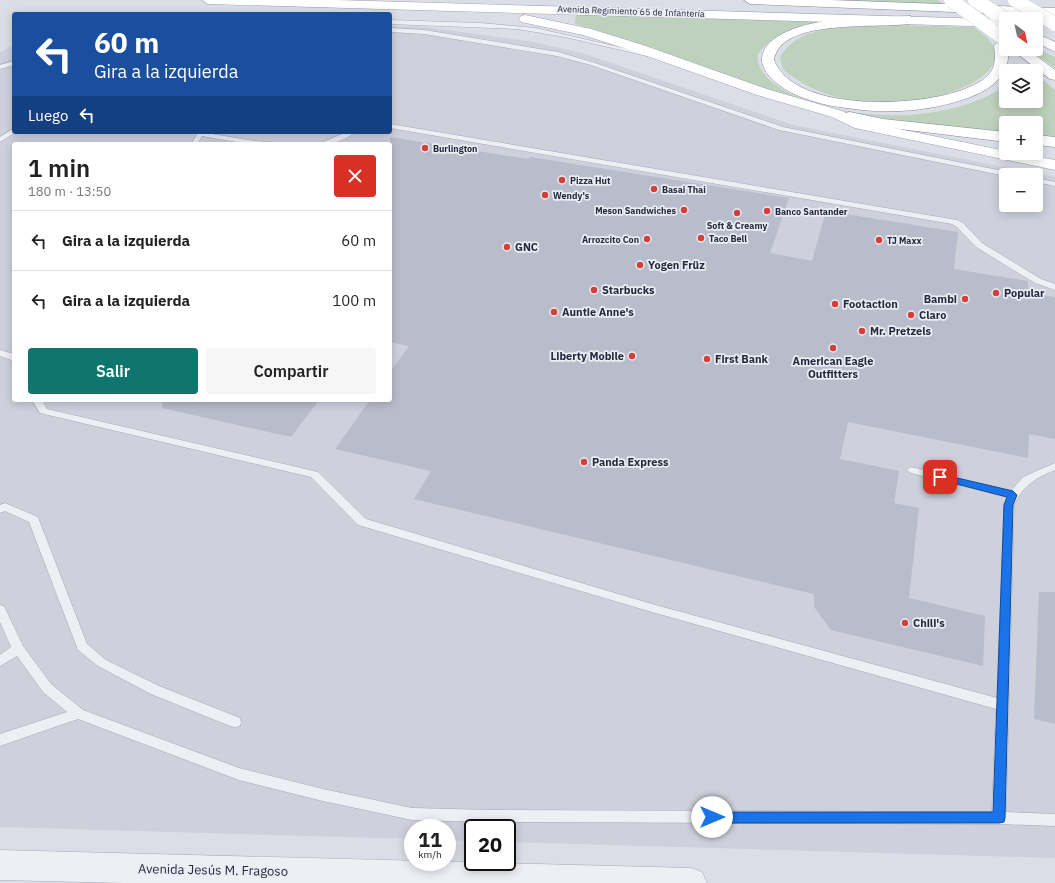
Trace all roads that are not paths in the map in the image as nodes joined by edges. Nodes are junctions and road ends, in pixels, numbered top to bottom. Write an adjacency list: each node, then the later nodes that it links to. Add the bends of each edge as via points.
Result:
1 (208, 0): 7 (main road, Avenida Regimiento 65 de Infantería)
2 (492, 0): 10 (main road, Avenida Regimiento 65 de Infantería)
3 (750, 0): 8 (main road)
4 (951, 0): 17 (main road, bridge)
5 (975, 0): 9 (main road, bridge)
6 (1015, 0): 15 (main road, bridge)
7 (424, 5): 11 (main road, Avenida Regimiento 65 de Infantería); 22 (main road, via 541,21 613,40)
8 (1055, 12)
9 (999, 16)
10 (1055, 16)
11 (910, 20): 12 (main road, Avenida Regimiento 65 de Infantería); 20 (main road, via 804,30 790,35 772,48 767,55 767,62 786,83 809,94 853,105 894,107 960,96 978,89 998,73 1002,64)
12 (999, 21)
13 (392, 22): 22 (lane, via 482,25 534,30 573,36 620,50)
14 (1043, 23): 15 (main road)
15 (1055, 24)
16 (392, 30): 38 (lane, via 424,32 558,54 781,129)
17 (999, 36)
18 (1043, 41): 19 (main road)
19 (1053, 47)
20 (1002, 56)
21 (1028, 56): 25 (main road)
22 (666, 58): 26 (main road, via 762,92)
23 (12, 64): 24 (lane)
24 (0, 67)
25 (1055, 76)
26 (837, 114): 31 (main road, via 883,123); 37 (main road, via 860,125 896,134)
27 (392, 126): 41 (lane, via 954,222 979,245 1038,281)
28 (12, 131): 32 (lane)
29 (200, 134): 34 (lane)
30 (348, 134): 35 (lane)
31 (999, 136)
32 (0, 140)
33 (1043, 141): 36 (main road)
34 (249, 142)
35 (328, 142)
36 (1055, 142)
37 (1055, 165)
38 (999, 172)
39 (1043, 181): 40 (lane)
40 (1055, 184)
41 (1055, 287)
42 (0, 353): 43 (lane)
43 (12, 356)
44 (38, 402): 52 (lane, via 43,411 314,474 362,522 652,608)
45 (1055, 466): 47 (lane, via 1032,476 1015,489)
46 (911, 470): 47 (lane)
47 (1013, 495): 52 (lane, via 1009,505)
48 (0, 509): 54 (lane, via 5,507 34,520 82,647 102,663 148,686)
49 (0, 609): 50 (lane)
50 (18, 649): 51 (lane); 53 (lane, via 47,688)
51 (0, 661)
52 (1002, 705): 56 (lane)
53 (78, 714): 55 (lane); 56 (lane, via 239,774 412,814)
54 (235, 722)
55 (0, 740)
56 (999, 818): 57 (lane)
57 (1055, 820)
58 (0, 865): 59 (street, Avenida Jesús M. Fragoso)
59 (691, 883)

